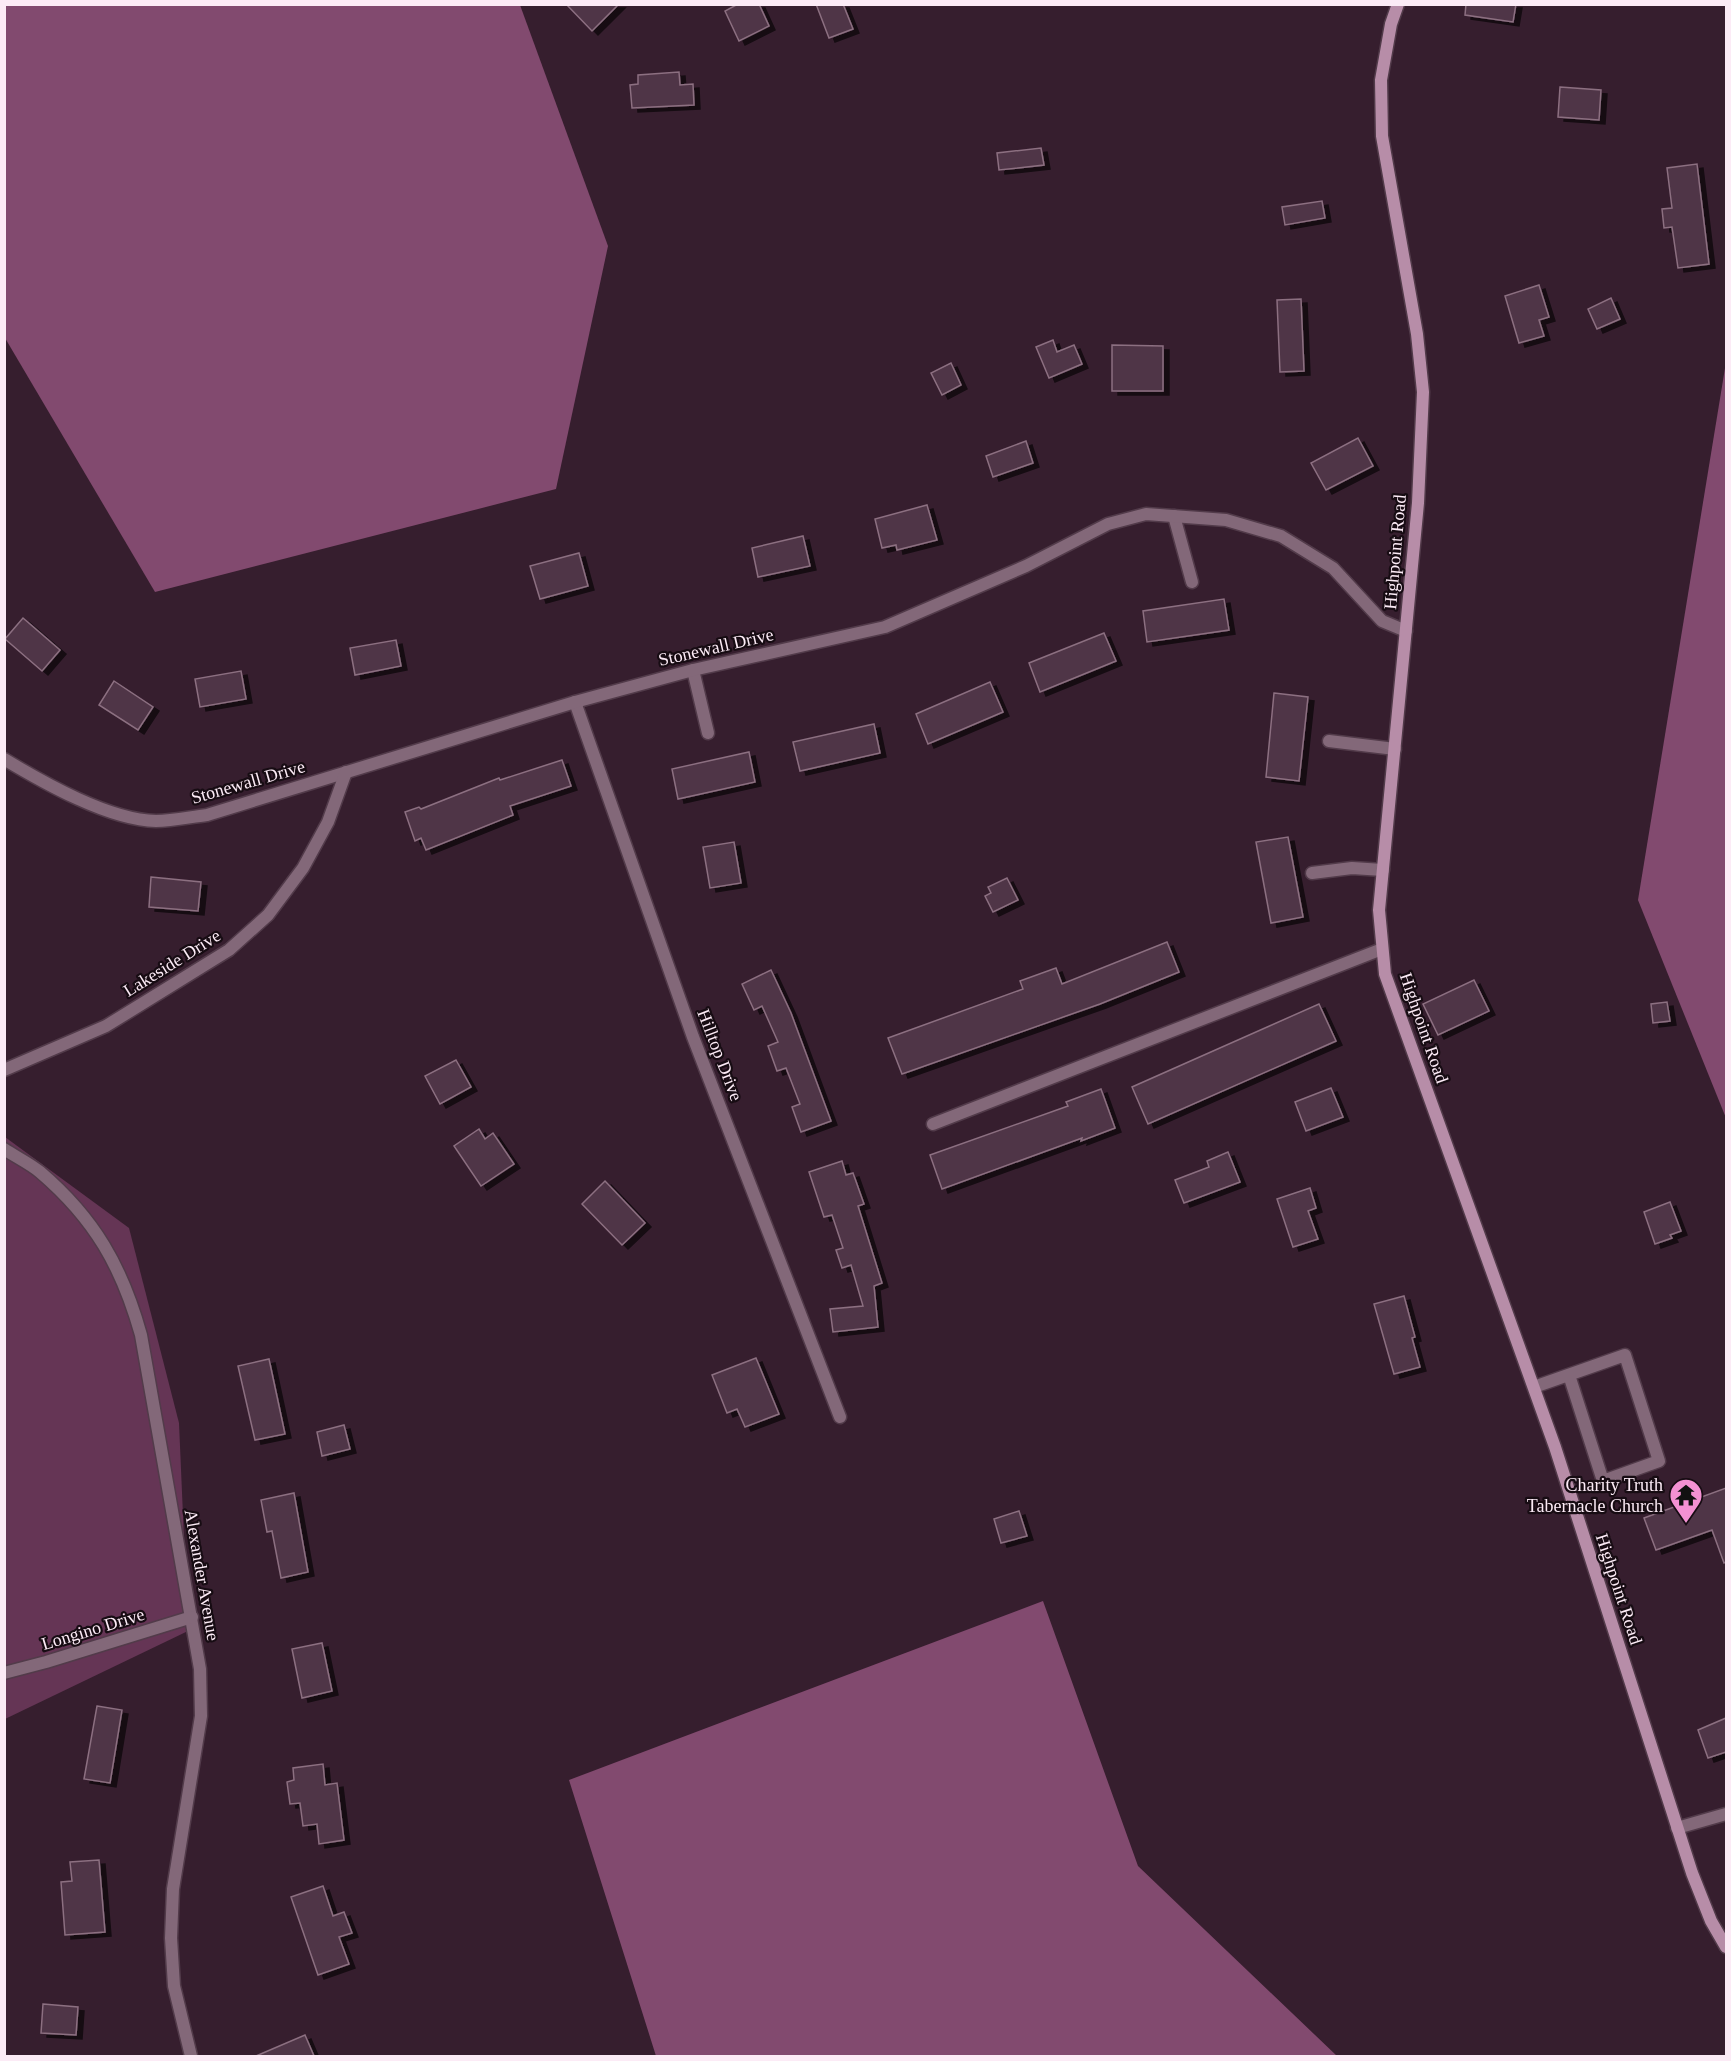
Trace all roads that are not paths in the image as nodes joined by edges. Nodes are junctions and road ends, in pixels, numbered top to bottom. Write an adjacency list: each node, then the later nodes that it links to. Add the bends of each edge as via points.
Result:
1 (1398, 4): 4 (street, Highpoint Road, via 1381,80 1382,136 1418,334 1423,392)
2 (1174, 516): 3 (street); 4 (street, Stonewall Drive, via 1226,520 1281,536 1333,568 1382,621); 5 (street, Stonewall Drive, via 1146,514 1108,524 1026,566 885,627)
3 (1192, 582)
4 (1406, 631): 9 (street, Highpoint Road)
5 (693, 669): 6 (street, Stonewall Drive); 7 (street)
6 (575, 702): 11 (street, Stonewall Drive); 20 (street, Hilltop Drive, via 693,1037)
7 (708, 733)
8 (1329, 741): 9 (street)
9 (1395, 749): 12 (street, Highpoint Road)
10 (4, 759): 11 (street, Stonewall Drive, via 102,809 157,821 207,815)
11 (346, 772): 15 (street, Lakeside Drive, via 328,822 303,868 268,915 229,950 106,1026)
12 (1383, 870): 13 (street, via 1352,868); 14 (street, Highpoint Road, via 1379,910)
13 (1312, 873)
14 (1382, 949): 16 (street); 19 (street, Highpoint Road, via 1385,974)
15 (4, 1070)
16 (933, 1124)
17 (4, 1149): 21 (street, Alexander Avenue, via 38,1171 81,1212 114,1261 130,1297 141,1335)
18 (1569, 1375): 18 (street, via 1625,1355 1659,1461 1603,1481); 19 (street)
19 (1534, 1387): 24 (street, Highpoint Road)
20 (840, 1417)
21 (192, 1617): 22 (street, Longino Drive); 26 (street, Alexander Avenue, via 200,1669 201,1716 173,1889 171,1938 174,1986)
22 (4, 1672)
23 (1726, 1814): 24 (street)
24 (1677, 1828): 25 (street, Highpoint Road, via 1711,1921)
25 (1726, 1947)
26 (191, 2056)

